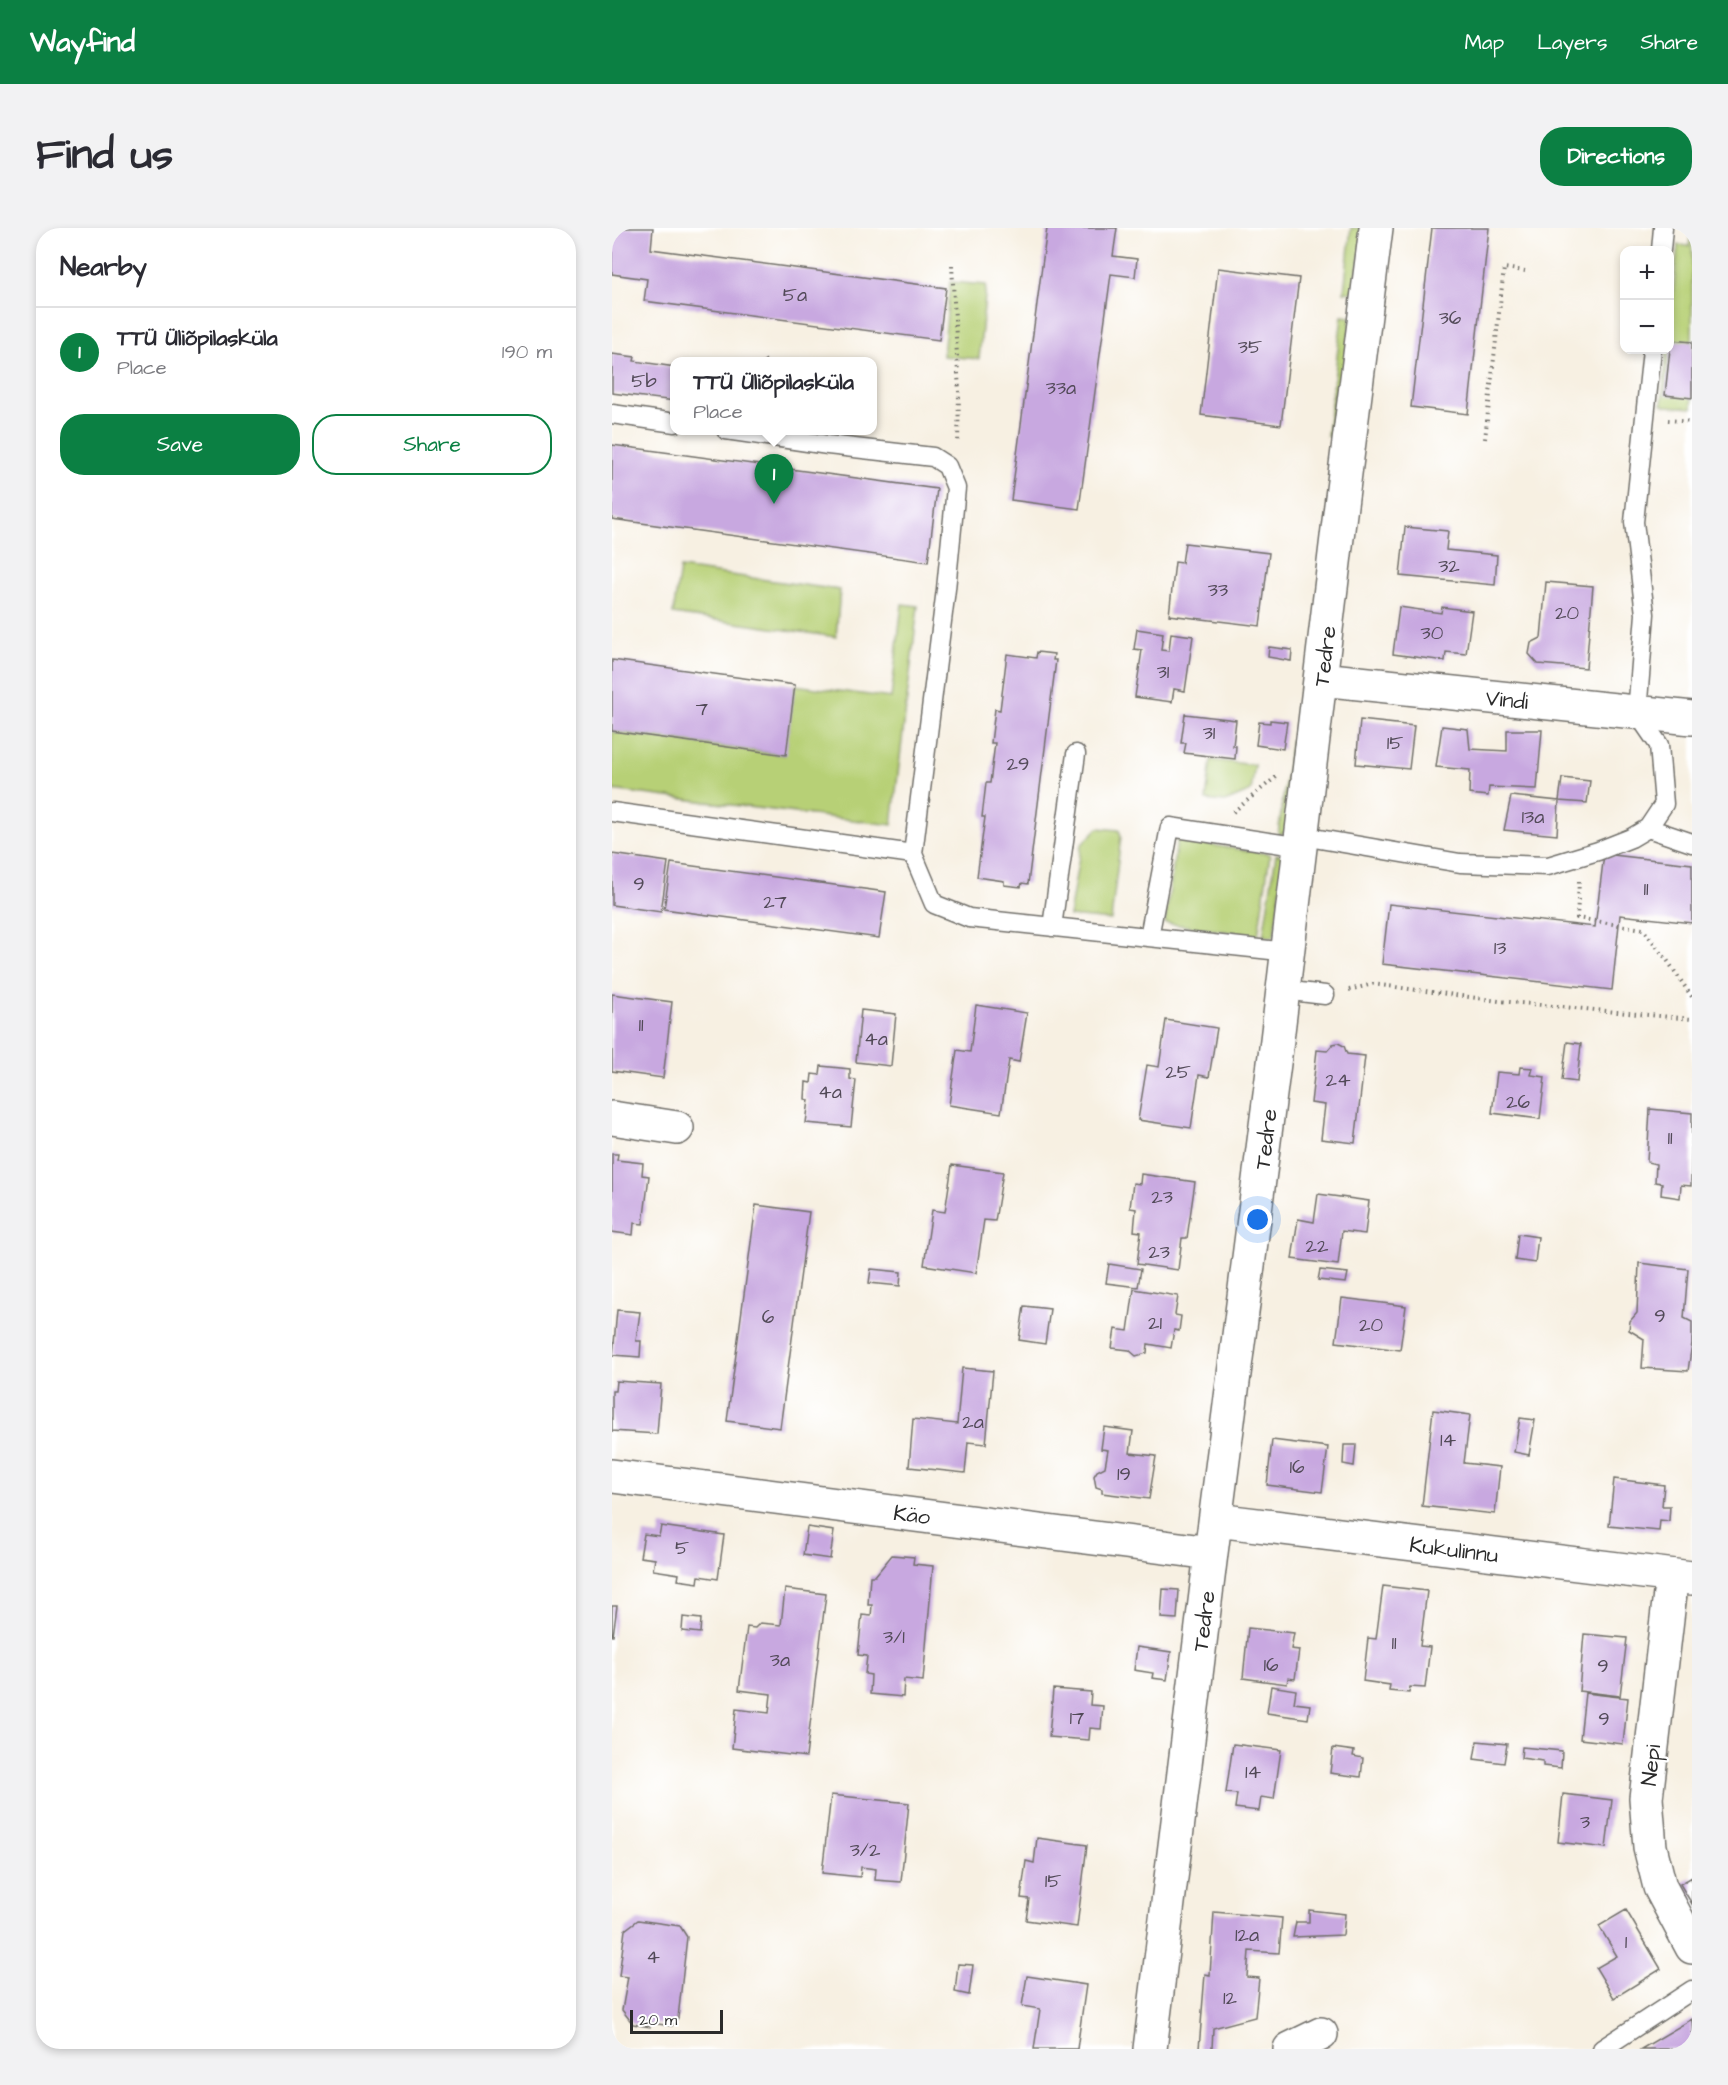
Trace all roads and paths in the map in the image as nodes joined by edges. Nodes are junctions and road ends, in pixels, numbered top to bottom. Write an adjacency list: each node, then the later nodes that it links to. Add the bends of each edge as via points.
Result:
1 (1377, 228): 12 (street, Tedre)
2 (1663, 228): 3 (lane)
3 (1661, 246)
4 (952, 265): 11 (path, via 958,443)
5 (1525, 271): 10 (path, via 1504,268)
6 (1652, 354): 13 (lane, via 1634,522 1645,614)
7 (612, 414): 8 (lane)
8 (670, 422)
9 (764, 435): 11 (lane, via 933,457)
10 (1485, 439)
11 (947, 466): 22 (lane, via 957,488)
12 (1321, 679): 13 (street, Vindi); 20 (street, Tedre)
13 (1637, 713): 14 (street, Vindi); 18 (lane, via 1659,745 1664,804)
14 (1692, 718)
15 (1076, 754): 24 (lane)
16 (1282, 773): 19 (path)
17 (612, 812): 22 (lane)
18 (1648, 828): 21 (lane); 23 (lane)
19 (1207, 833): 20 (lane); 25 (lane, via 1170,827)
20 (1301, 841): 23 (lane, via 1460,863 1548,866); 26 (street, Tedre)
21 (1692, 843)
22 (913, 854): 24 (lane, via 934,904 969,918)
23 (1581, 856): 29 (path, via 1578,918 1643,929)
24 (1052, 927): 25 (lane)
25 (1149, 937): 26 (lane)
26 (1288, 952): 27 (street, Tedre)
27 (1283, 990): 28 (lane); 34 (street, Tedre)
28 (1325, 995): 30 (path, via 1373,984 1499,1001)
29 (1692, 998)
30 (1692, 1019)
31 (612, 1118): 32 (street)
32 (677, 1128)
33 (612, 1476): 35 (street, Käo)
34 (1215, 1520): 35 (street, Tedre); 36 (street, Kukulinnu)
35 (1211, 1553): 40 (street, Tedre)
36 (1682, 1577): 37 (street, Nepi, via 1646,1798 1650,1847 1660,1887)
37 (1692, 1947)
38 (1692, 1990): 42 (lane)
39 (1321, 2034): 41 (street)
40 (1150, 2049)
41 (1290, 2049)
42 (1602, 2049)

